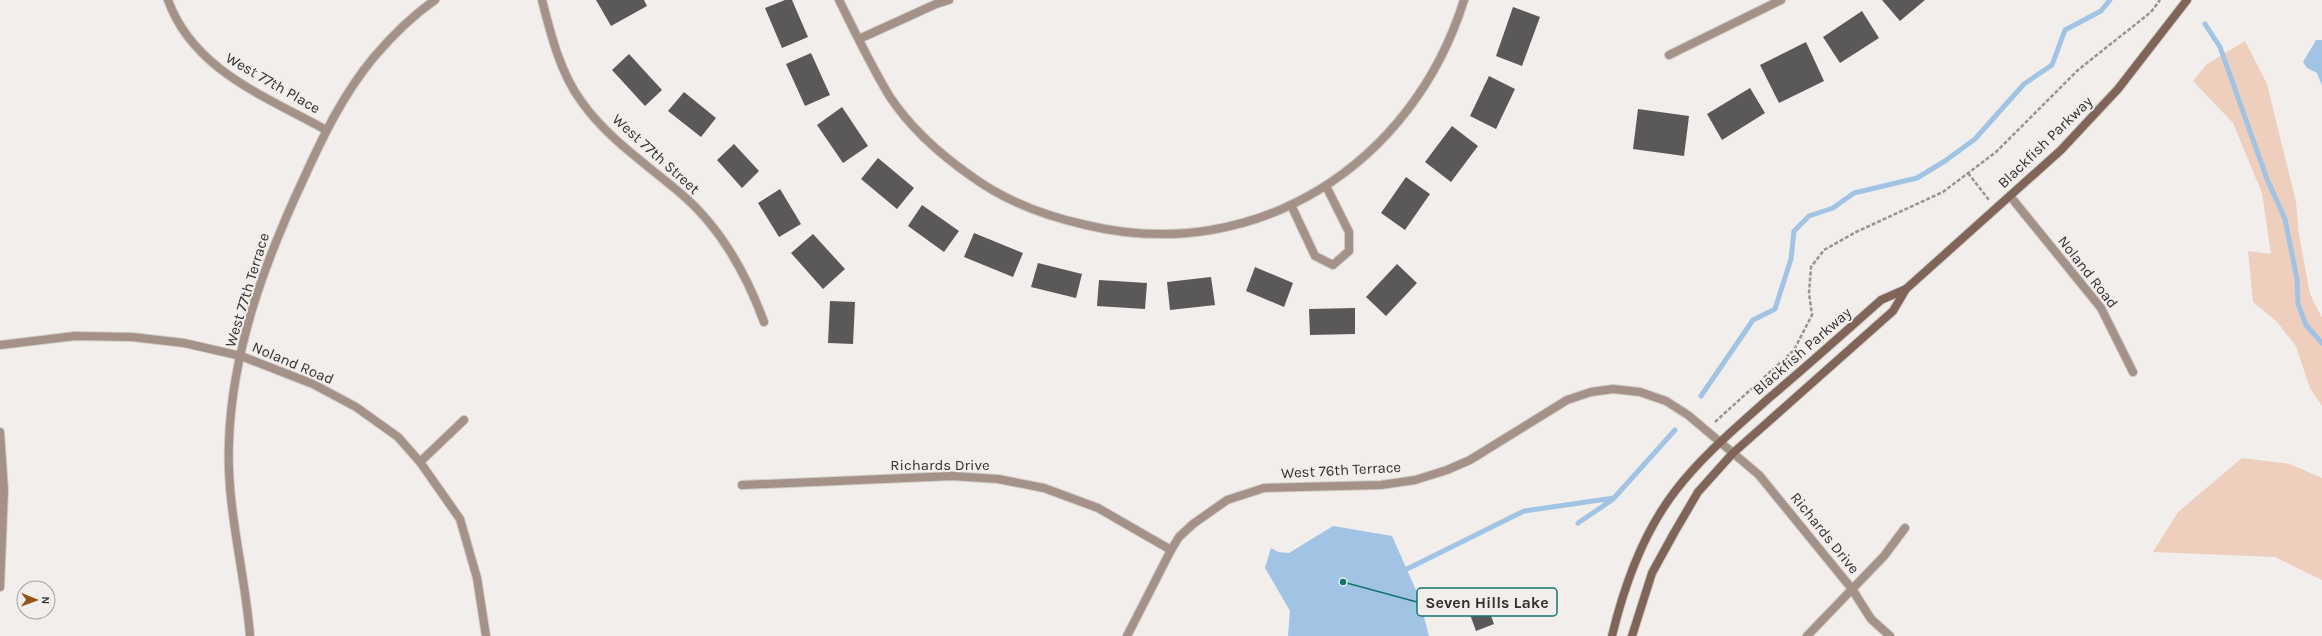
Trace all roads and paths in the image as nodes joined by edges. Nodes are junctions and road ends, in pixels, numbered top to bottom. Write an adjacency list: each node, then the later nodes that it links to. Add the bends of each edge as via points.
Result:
1 (168, 0): 12 (street, West 77th Place, via 187,37 204,57 226,74)
2 (435, 0): 12 (street, West 77th Terrace, via 404,25 373,58)
3 (542, 0): 19 (street, West 77th Street, via 564,73 581,102 617,142 701,212 723,240 744,274)
4 (839, 0): 10 (street)
5 (949, 0): 10 (street)
6 (1464, 0): 14 (street, via 1443,53 1422,90 1378,145)
7 (1781, 0): 11 (street)
8 (2160, 0): 13 (path, via 2151,12 2078,70 1996,152)
9 (2187, 0): 15 (main road, Blackfish Parkway, via 2118,89 2060,150)
10 (859, 39): 16 (street, via 891,98 920,133 971,176 1009,199 1051,217 1109,231 1171,235 1239,225)
11 (1669, 55)
12 (326, 130): 21 (street, West 77th Terrace, via 283,222 263,274)
13 (1968, 173): 17 (path); 24 (path, via 1943,192 1856,232 1824,250 1811,268 1812,315 1794,350)
14 (1326, 186): 16 (street); 16 (street, via 1349,232 1349,251 1333,265 1315,256)
15 (2010, 196): 17 (main road, Blackfish Parkway); 22 (street, Noland Road, via 2101,308)
16 (1291, 205)
17 (1996, 208): 18 (main road, Blackfish Parkway)
18 (1906, 289): 26 (main road, Blackfish Parkway, via 1881,300); 27 (main road, Blackfish Parkway, via 1893,311)
19 (764, 322)
20 (0, 345): 21 (street, Noland Road, via 75,336 132,337 184,343)
21 (240, 356): 28 (street, Noland Road, via 313,384 356,407 398,437); 34 (street, West 77th Terrace, via 232,397 228,442 230,496)
22 (2133, 372)
23 (464, 420): 28 (street)
24 (1706, 430): 26 (street, West 76th Terrace); 31 (street, West 76th Terrace, via 1666,401 1640,392 1613,389 1591,392 1567,400 1495,445 1446,470 1415,480 1381,485 1264,488 1227,500 1179,537)
25 (0, 432): 32 (street, via 4,490)
26 (1720, 442): 27 (street, West 76th Terrace); 37 (main road, Blackfish Parkway, via 1676,490 1661,513 1624,592)
27 (1733, 452): 33 (street, Richards Drive, via 1772,491); 38 (main road, Blackfish Parkway, via 1698,492 1652,573)
28 (420, 462): 35 (street, via 460,519 477,578)
29 (742, 485): 31 (street, Richards Drive, via 952,476 998,479 1044,488 1098,508)
30 (1905, 528): 33 (street, via 1884,556)
31 (1171, 550): 36 (street, West 76th Terrace)
32 (0, 587)
33 (1852, 589): 39 (street); 40 (street, Richards Drive, via 1871,619)
34 (250, 636)
35 (486, 636)
36 (1127, 636)
37 (1612, 636)
38 (1632, 636)
39 (1807, 636)
40 (1890, 636)

